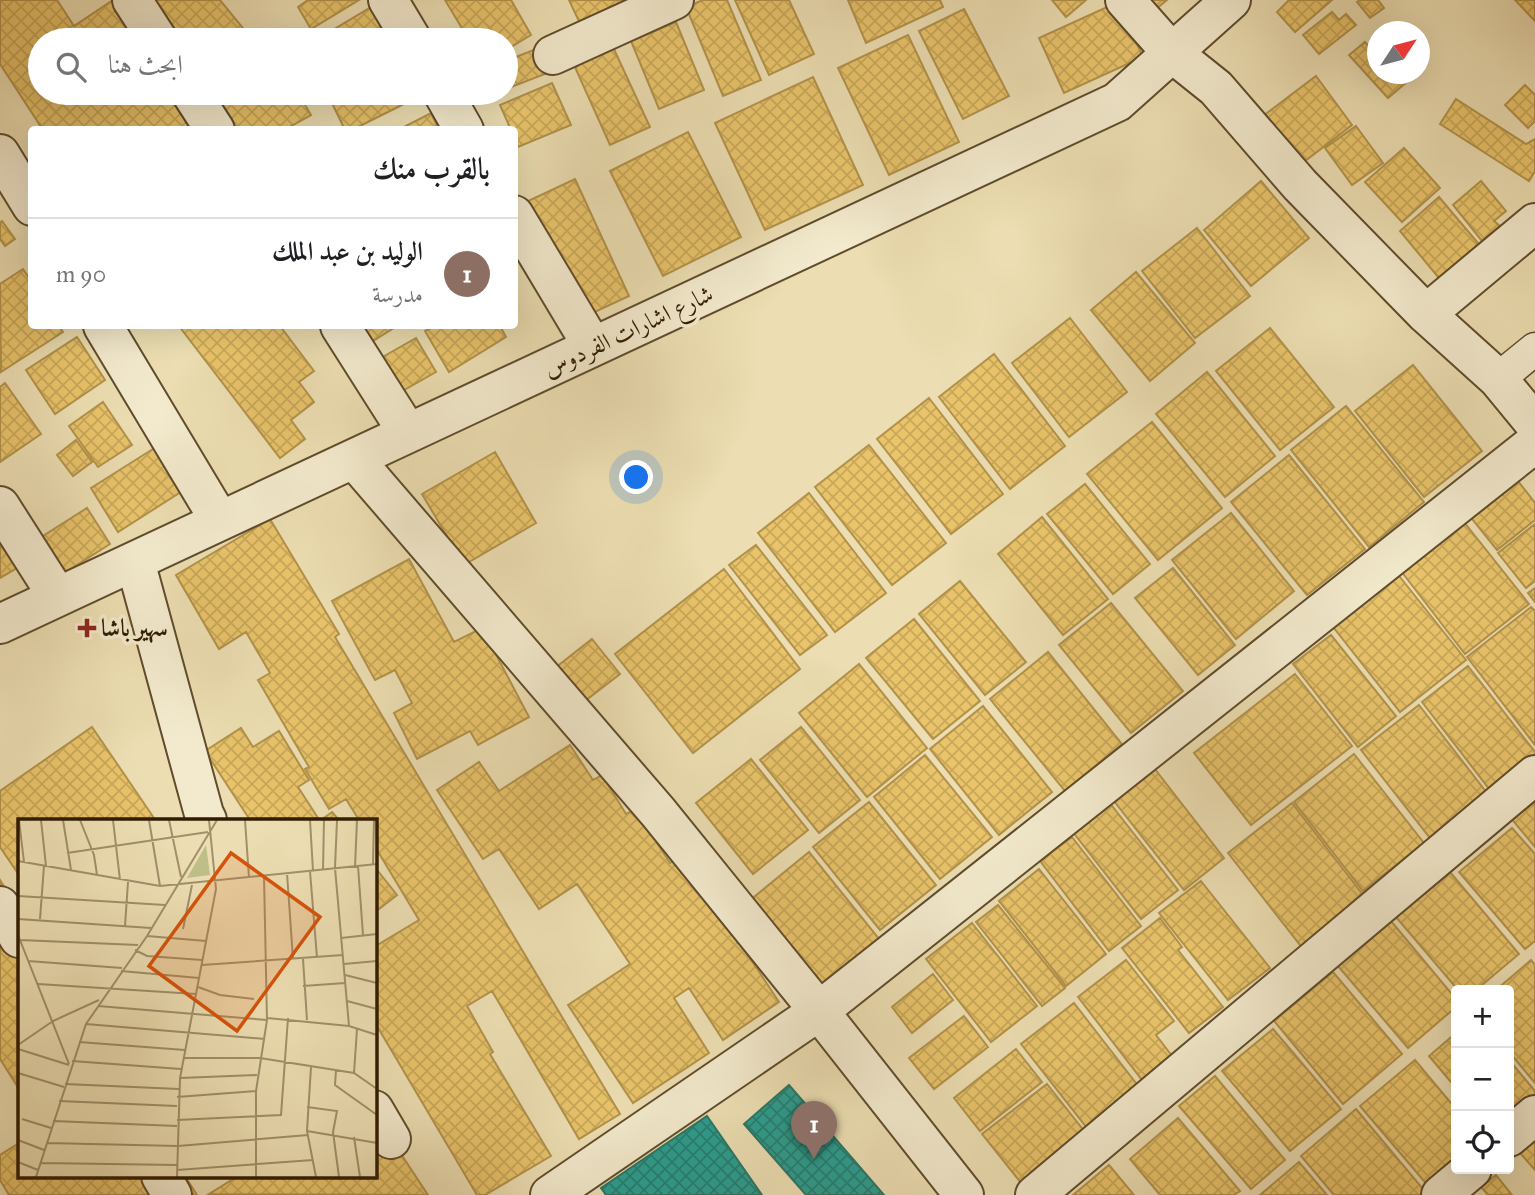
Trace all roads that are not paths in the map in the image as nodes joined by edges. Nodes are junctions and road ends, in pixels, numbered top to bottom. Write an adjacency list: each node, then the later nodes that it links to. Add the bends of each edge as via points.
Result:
1 (132, 0): 6 (street)
2 (388, 0): 7 (street)
3 (674, 0): 9 (street)
4 (1125, 0): 8 (street)
5 (1231, 0): 8 (street, شارع اشارات الفردوس)
6 (150, 28)
7 (405, 28)
8 (1171, 52): 18 (street, via 1216,88 1300,186); 21 (street, شارع اشارات الفردوس, via 1117,102)
9 (553, 55)
10 (199, 105): 12 (street)
11 (450, 105): 13 (street)
12 (212, 126)
13 (462, 126)
14 (0, 154): 15 (street)
15 (28, 200)
16 (518, 222): 21 (street)
17 (1535, 223): 18 (street)
18 (1426, 314): 23 (street)
19 (105, 329): 29 (street)
20 (342, 329): 25 (street)
21 (593, 348): 25 (street, شارع اشارات الفردوس)
22 (1535, 349): 23 (street)
23 (1498, 379): 24 (street)
24 (1535, 424)
25 (408, 433): 27 (street, شارع اشارات الفردوس)
26 (1535, 443): 37 (street)
27 (354, 459): 29 (street, شارع اشارات الفردوس); 37 (street, via 658,813)
28 (0, 506): 31 (street)
29 (220, 521): 30 (street, شارع اشارات الفردوس)
30 (135, 561): 31 (street, شارع اشارات الفردوس); 34 (street)
31 (58, 597): 32 (street, شارع اشارات الفردوس)
32 (0, 624)
33 (1535, 775): 45 (street)
34 (206, 819)
35 (0, 905): 36 (street)
36 (18, 936)
37 (819, 1011): 43 (street); 44 (street)
38 (1535, 1115): 39 (street)
39 (1514, 1133)
40 (1466, 1174): 46 (street)
41 (162, 1178): 42 (street)
42 (172, 1195)
43 (550, 1195)
44 (964, 1195)
45 (1035, 1195)
46 (1441, 1195)

